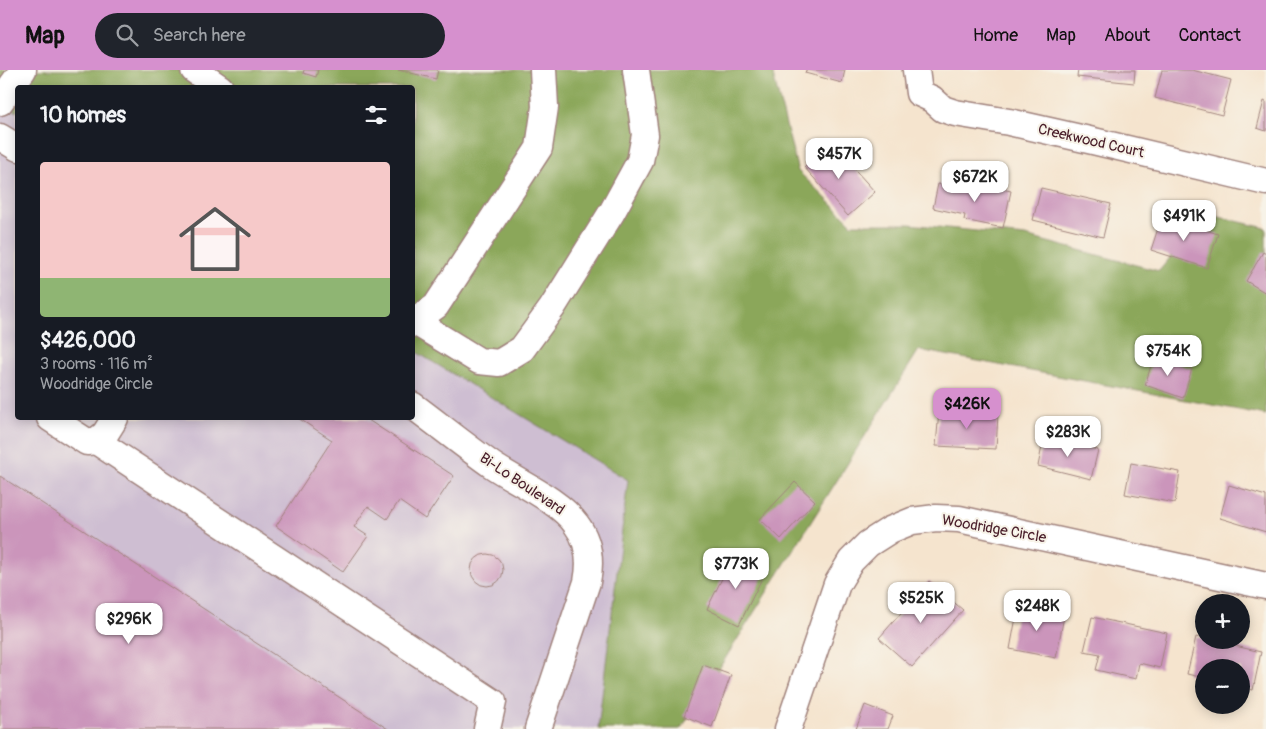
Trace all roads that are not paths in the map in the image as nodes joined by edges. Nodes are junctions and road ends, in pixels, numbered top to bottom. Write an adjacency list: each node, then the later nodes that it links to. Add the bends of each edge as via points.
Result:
1 (23, 70): 7 (street)
2 (543, 70): 11 (street, via 545,107 538,148 436,306)
3 (636, 70): 12 (street, via 645,135 640,161 552,308 522,349 499,364 479,361)
4 (194, 77): 6 (street)
5 (917, 82): 10 (street, Creekwood Court, via 943,109 954,113 1009,122)
6 (213, 85)
7 (0, 102)
8 (0, 137): 9 (street)
9 (15, 146)
10 (1266, 182)
11 (415, 320)
12 (415, 322)
13 (415, 408): 19 (street, Bi-Lo Boulevard, via 492,465 558,507 577,525 584,538 588,549 587,582)
14 (53, 420): 16 (street, via 87,442)
15 (114, 420): 16 (street)
16 (96, 441): 18 (street, via 492,702)
17 (1266, 586): 20 (street, Woodridge Circle, via 959,519 912,521 868,544 851,561 836,584)
18 (486, 729)
19 (538, 729)
20 (788, 729)

